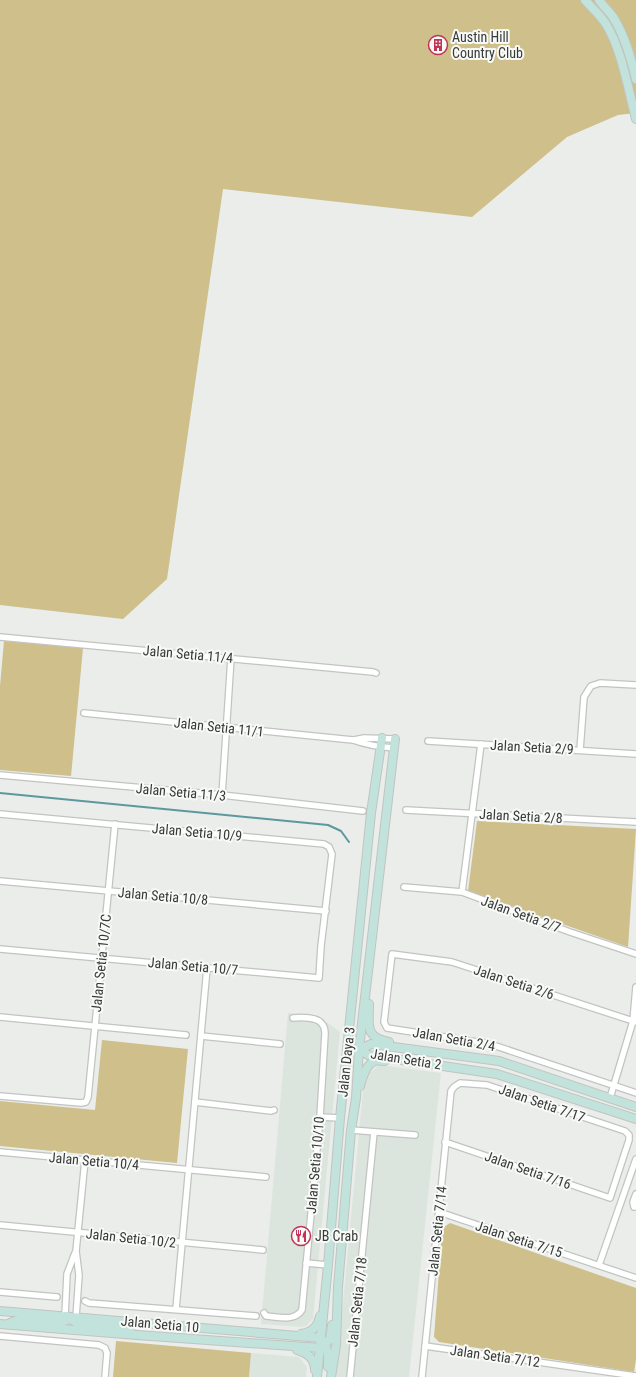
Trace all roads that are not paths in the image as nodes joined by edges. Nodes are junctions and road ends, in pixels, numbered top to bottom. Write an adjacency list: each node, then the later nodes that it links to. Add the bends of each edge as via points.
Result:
1 (585, 0): 4 (street, via 605,23 613,40 625,74)
2 (599, 0): 3 (street, via 621,33 631,57)
3 (636, 79)
4 (636, 119)
5 (0, 637): 6 (street, Jalan Setia 11/4)
6 (231, 658): 7 (street, Jalan Setia 11/4); 10 (street)
7 (376, 673)
8 (636, 685): 17 (street, via 600,683 591,686 584,697)
9 (84, 713): 10 (street, Jalan Setia 11/1)
10 (226, 728): 12 (street, Jalan Setia 11/1); 20 (street)
11 (382, 738): 12 (street, Jalan Setia 11/1); 14 (street, Jalan Setia 11/1); 16 (street, Jalan Daya 3)
12 (354, 740): 16 (street, Jalan Setia 11/1)
13 (428, 741): 15 (street, Jalan Setia 2/9)
14 (395, 744): 16 (street, Jalan Setia 11/1); 37 (street, Jalan Daya 3)
15 (481, 744): 17 (street, Jalan Setia 2/9); 23 (street)
16 (380, 747): 36 (street, Jalan Daya 3)
17 (580, 750): 18 (street, Jalan Setia 2/9)
18 (636, 754)
19 (0, 775): 20 (street, Jalan Setia 11/3)
20 (222, 795): 22 (street, Jalan Setia 11/3)
21 (406, 810): 23 (street, Jalan Setia 2/8)
22 (363, 811)
23 (472, 813): 25 (street, Jalan Setia 2/8); 30 (street)
24 (0, 814): 26 (street, Jalan Setia 10/9)
25 (636, 822)
26 (115, 824): 29 (street, Jalan Setia 10/7C); 31 (street, Jalan Setia 10/9, via 324,844 329,847 332,854)
27 (0, 881): 29 (street, Jalan Setia 10/8)
28 (404, 887): 30 (street, Jalan Setia 2/7)
29 (109, 891): 31 (street, Jalan Setia 10/8); 35 (street, Jalan Setia 10/7C)
30 (462, 892): 34 (street, Jalan Setia 2/7)
31 (326, 911): 38 (street, Jalan Setia 10/7, via 319,978)
32 (0, 949): 35 (street, Jalan Setia 10/7)
33 (392, 954): 42 (street, Jalan Setia 2/6, via 452,962); 50 (street, Jalan Setia 2/4, via 384,1022 388,1028 490,1044)
34 (636, 954)
35 (102, 958): 38 (street, Jalan Setia 10/7); 43 (street, Jalan Setia 10/7C)
36 (356, 964): 47 (street, via 358,978 354,1034); 60 (street, Jalan Daya 3)
37 (370, 965): 47 (street, Jalan Daya 3); 48 (street, via 369,1030 372,1035 378,1040)
38 (207, 968): 45 (street)
39 (636, 987): 42 (street)
40 (0, 1017): 43 (street)
41 (293, 1018): 59 (street, Jalan Setia 10/10, via 319,1020 323,1025 325,1034)
42 (635, 1022): 50 (street)
43 (95, 1026): 44 (street); 53 (street, Jalan Setia 10/7C, via 86,1102)
44 (186, 1035)
45 (201, 1036): 46 (street); 56 (street)
46 (280, 1044)
47 (359, 1049): 48 (street, Jalan Setia 2, via 371,1044); 49 (street, Jalan Setia 2, via 368,1055); 54 (street, Jalan Daya 3); 60 (street, via 351,1056 348,1065 344,1111)
48 (437, 1052): 55 (street, Jalan Setia 2, via 499,1061)
49 (436, 1064): 54 (street, via 375,1061 368,1066 362,1077); 61 (street, Jalan Setia 2, via 497,1074)
50 (613, 1085): 52 (street, Jalan Setia 2/4); 55 (street)
51 (454, 1087): 65 (street, Jalan Setia 7/14, via 451,1091); 72 (street, Jalan Setia 7/17, via 460,1084 487,1085 625,1131 629,1135 629,1140)
52 (636, 1093)
53 (0, 1096)
54 (356, 1098): 62 (street, Jalan Daya 3)
55 (610, 1098): 57 (street, Jalan Setia 2)
56 (195, 1102): 58 (street); 69 (street)
57 (636, 1107)
58 (274, 1110)
59 (320, 1117): 60 (street); 80 (street, Jalan Setia 10/10)
60 (340, 1118): 81 (street, Jalan Daya 3)
61 (636, 1119)
62 (351, 1130): 63 (street); 84 (street, Jalan Daya 3)
63 (374, 1132): 64 (street); 106 (street, Jalan Setia 7/18)
64 (415, 1135)
65 (445, 1142): 72 (street, Jalan Setia 7/16); 74 (street, Jalan Setia 7/14)
66 (0, 1152): 68 (street, Jalan Setia 10/4)
67 (636, 1159): 82 (street)
68 (85, 1160): 69 (street, Jalan Setia 10/4); 76 (street)
69 (188, 1170): 70 (street, Jalan Setia 10/4); 77 (street)
70 (266, 1177)
71 (636, 1194): 73 (street, via 633,1202)
72 (610, 1198)
73 (635, 1207)
74 (439, 1212): 82 (street, Jalan Setia 7/15); 100 (street, Jalan Setia 7/14)
75 (0, 1225): 76 (street, Jalan Setia 10/2)
76 (78, 1232): 77 (street, Jalan Setia 10/2); 79 (street)
77 (182, 1243): 78 (street, Jalan Setia 10/2); 89 (street)
78 (263, 1250)
79 (76, 1251): 93 (street, via 79,1275); 93 (street, via 67,1274)
80 (306, 1263): 81 (street); 91 (street, Jalan Setia 10/10, via 302,1310 298,1316 266,1316)
81 (328, 1265): 88 (street, Jalan Daya 3)
82 (599, 1265): 83 (street, Jalan Setia 7/15)
83 (636, 1278)
84 (338, 1287): 98 (street, via 330,1339); 105 (street, Jalan Daya 3, via 336,1345)
85 (0, 1292): 86 (street)
86 (57, 1297)
87 (85, 1301): 89 (street)
88 (324, 1304): 95 (street, via 318,1325 310,1332); 98 (street, Jalan Daya 3)
89 (176, 1309): 92 (street)
90 (0, 1312): 93 (street, Jalan Setia 10)
91 (264, 1313)
92 (256, 1316)
93 (70, 1317): 94 (street, via 60,1322 25,1319); 95 (street, Jalan Setia 10); 97 (street, via 79,1324 123,1329)
94 (4, 1324): 97 (street, Jalan Setia 10)
95 (287, 1335): 98 (street, Jalan Setia 10)
96 (0, 1336): 102 (street, via 99,1345 105,1348 107,1353)
97 (137, 1336): 99 (street, Jalan Setia 10)
98 (322, 1343): 99 (street, Jalan Setia 10); 103 (street, Jalan Daya 3); 104 (street, via 328,1354)
99 (286, 1346): 103 (street, via 306,1353 313,1360)
100 (425, 1346): 101 (street, Jalan Setia 7/12); 107 (street, Jalan Setia 7/14)
101 (636, 1376)
102 (105, 1377)
103 (316, 1377)
104 (327, 1377)
105 (331, 1377)
106 (350, 1377)
107 (422, 1377)

